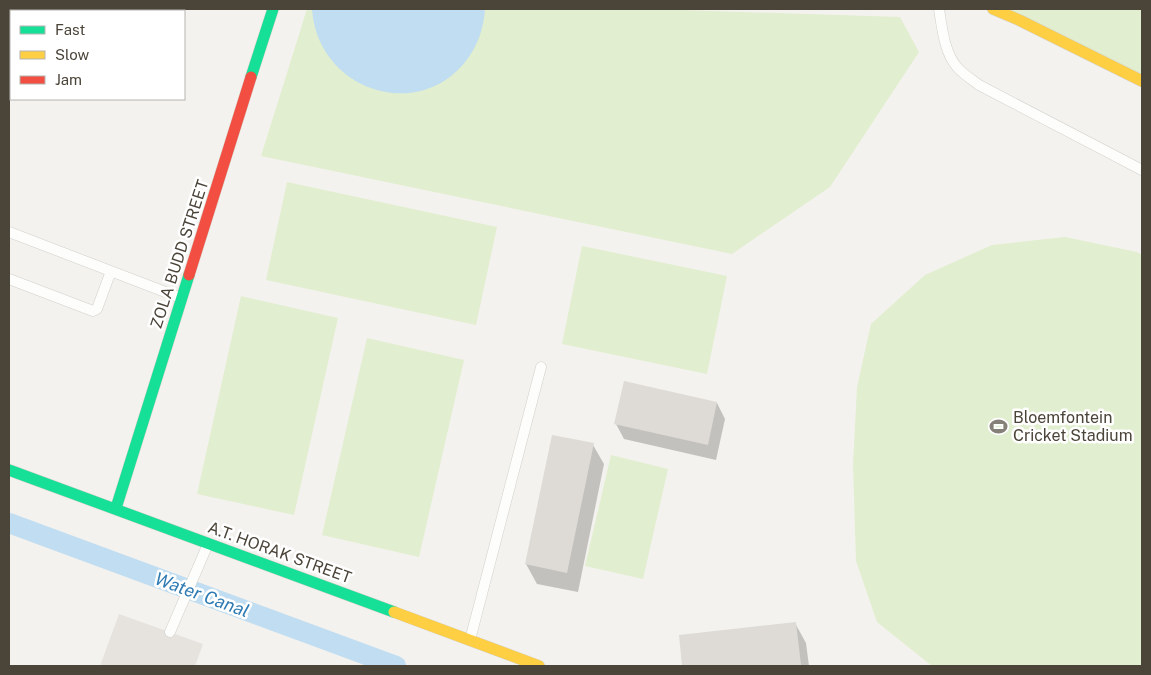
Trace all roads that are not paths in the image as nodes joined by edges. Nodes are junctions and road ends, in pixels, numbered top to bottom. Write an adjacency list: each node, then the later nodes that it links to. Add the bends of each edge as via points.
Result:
1 (273, 9): 9 (street, ZOLA BUDD STREET)
2 (939, 9): 5 (lane, via 943,34 956,66 978,85)
3 (993, 9): 4 (street)
4 (1142, 81)
5 (1142, 170)
6 (9, 232): 7 (lane)
7 (111, 271): 8 (lane, via 97,309 93,311); 9 (lane)
8 (9, 279)
9 (181, 298): 12 (street, ZOLA BUDD STREET)
10 (541, 366): 15 (lane)
11 (9, 470): 12 (street, A.T. HORAK STREET)
12 (116, 508): 13 (street, A.T. HORAK STREET)
13 (206, 547): 14 (lane); 15 (street, A.T. HORAK STREET)
14 (171, 629)
15 (470, 640): 16 (street, A.T. HORAK STREET)
16 (539, 666)

